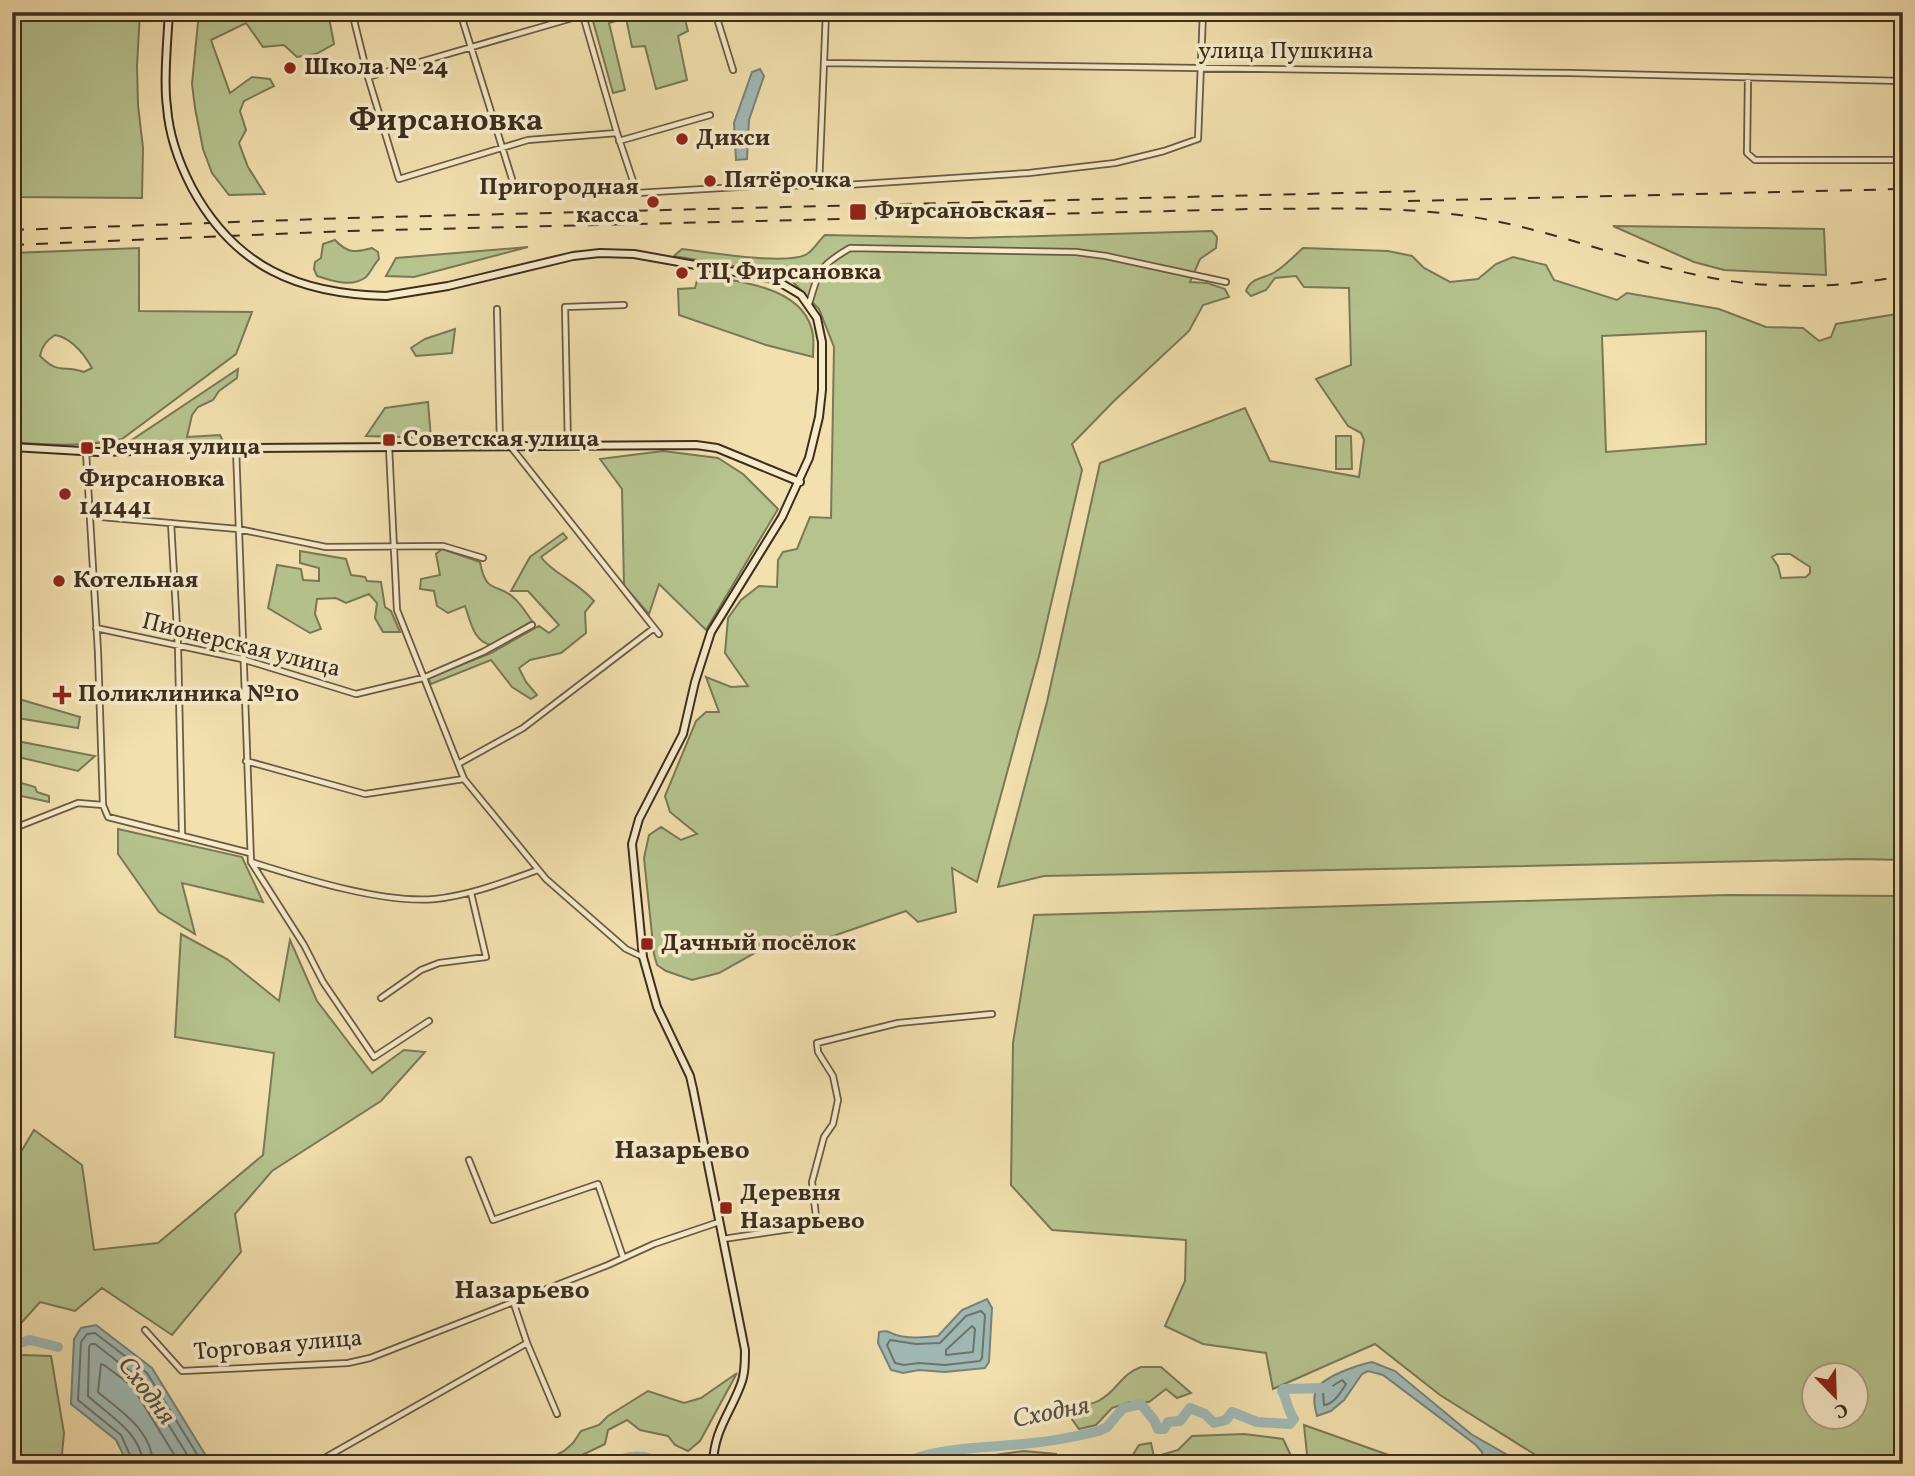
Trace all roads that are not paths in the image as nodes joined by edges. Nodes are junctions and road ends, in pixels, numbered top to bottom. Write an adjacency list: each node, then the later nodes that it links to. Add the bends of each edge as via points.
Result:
1 (169, 12): 24 (street, bridge, via 167,109 186,176 235,246 284,276 349,295 386,296 600,253 661,257 775,279)
2 (352, 12): 13 (street)
3 (460, 12): 9 (street)
4 (593, 12): 8 (street)
5 (715, 12): 12 (street)
6 (826, 12): 10 (street)
7 (1203, 12): 11 (street)
8 (583, 14): 9 (street); 17 (street)
9 (470, 48): 13 (street); 19 (street)
10 (824, 63): 11 (street, улица Пушкина); 22 (street)
11 (1202, 69): 14 (street, улица Пушкина); 22 (street, via 1198,139 1164,150 1115,163 969,178)
12 (733, 70)
13 (368, 77): 19 (street, via 398,180)
14 (1748, 77): 15 (street, улица Пушкина); 20 (street, via 1747,153 1755,159)
15 (1903, 81)
16 (710, 115): 18 (street)
17 (617, 133): 18 (street); 19 (street, via 528,140)
18 (619, 141): 22 (street, via 638,193)
19 (503, 147): 21 (street)
20 (1903, 160)
21 (512, 179)
22 (819, 186)
23 (1226, 282): 24 (street, via 1076,252 850,248 826,261)
24 (809, 304): 34 (street, via 820,328 822,390 815,442)
25 (624, 305): 27 (street, via 565,307)
26 (497, 309): 30 (street)
27 (568, 446): 31 (street); 34 (street, via 717,448)
28 (12, 447): 33 (street)
29 (389, 447): 30 (street); 32 (street); 38 (street)
30 (500, 447): 31 (street)
31 (511, 447): 42 (street)
32 (236, 448): 33 (street); 37 (street)
33 (86, 452): 35 (street)
34 (800, 482): 57 (street, via 712,632 684,734 639,819 632,844)
35 (90, 516): 36 (street); 41 (street)
36 (170, 523): 37 (street); 44 (street)
37 (238, 529): 38 (street, via 326,547); 45 (street)
38 (393, 545): 39 (street, via 443,546); 46 (street, via 397,610)
39 (483, 558)
40 (532, 625): 46 (street, Пионерская улица)
41 (96, 628): 44 (street, Пионерская улица); 50 (street)
42 (654, 628): 43 (street); 48 (street, via 523,728)
43 (659, 634)
44 (178, 646): 45 (street, Пионерская улица); 52 (street)
45 (242, 659): 46 (street, Пионерская улица, via 356,694); 47 (street)
46 (423, 678): 48 (street)
47 (246, 761): 49 (street, via 365,794); 53 (street)
48 (458, 765): 49 (street)
49 (464, 779): 55 (street)
50 (103, 805): 51 (street, via 78,803); 52 (street, via 108,817)
51 (12, 829)
52 (182, 834): 53 (street)
53 (250, 853): 54 (street)
54 (251, 862): 56 (street, via 382,897 432,899); 60 (street, via 374,1057)
55 (538, 870): 56 (street); 57 (street, via 626,949)
56 (471, 893): 58 (street, via 486,957 421,970)
57 (643, 957): 62 (street, via 663,1022 690,1076)
58 (381, 998)
59 (992, 1014): 63 (street, via 898,1023 817,1043 833,1076 838,1100 812,1182 817,1225)
60 (429, 1021)
61 (469, 1160): 64 (street, via 493,1220 598,1184)
62 (719, 1222): 63 (street); 64 (street, Торговая улица)
63 (723, 1240): 70 (street, via 745,1366 742,1383 718,1431)
64 (623, 1257): 65 (street, Торговая улица)
65 (513, 1301): 66 (street, Торговая улица, via 348,1363 182,1371); 67 (street)
66 (145, 1330)
67 (527, 1343): 68 (street); 69 (street)
68 (557, 1414)
69 (314, 1464)
70 (713, 1464)

